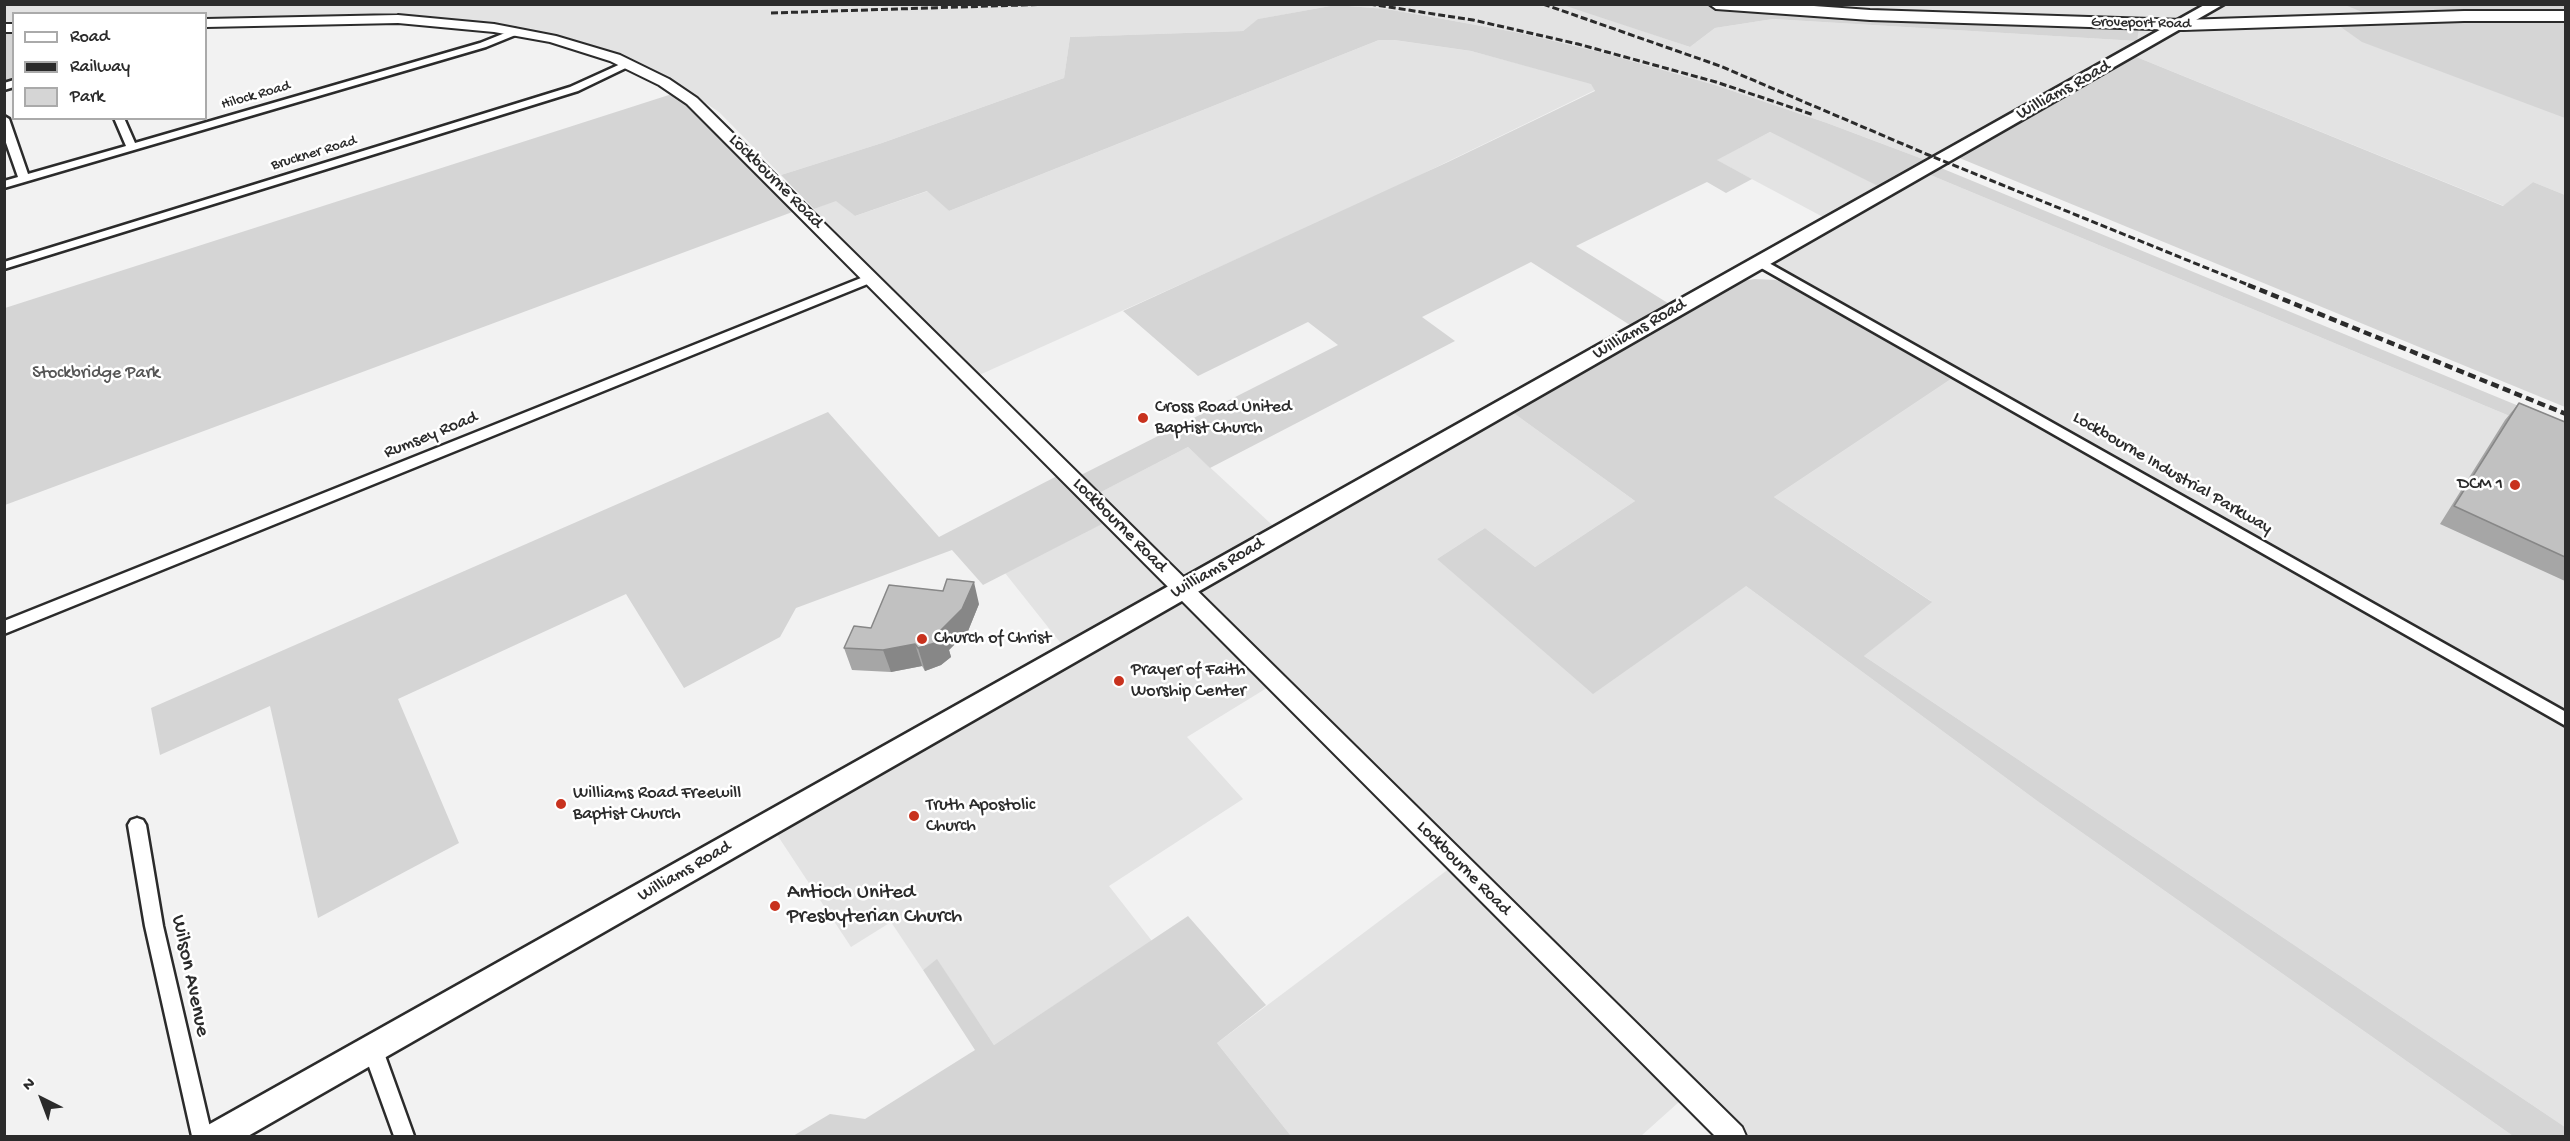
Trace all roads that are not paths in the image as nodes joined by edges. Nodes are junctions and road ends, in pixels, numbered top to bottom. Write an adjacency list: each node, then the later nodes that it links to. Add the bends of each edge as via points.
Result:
1 (1716, 4): 5 (main road, Groveport Road, via 1870,15)
2 (2217, 4): 5 (main road, Williams Road)
3 (2565, 16): 5 (main road, Groveport Road)
4 (207, 23): 6 (street, Lockbourne Road, via 398,19)
5 (2183, 25): 13 (main road, Williams Road)
6 (515, 32): 7 (street, Lockbourne Road, via 570,44); 10 (street, Hilock Road, via 493,43)
7 (629, 64): 14 (street, Bruckner Road, via 574,88); 15 (street, Lockbourne Road, via 664,82 700,108)
8 (4, 119): 11 (street)
9 (120, 120): 10 (street)
10 (132, 148): 11 (street, Hilock Road)
11 (24, 179): 12 (street, Hilock Road)
12 (4, 185)
13 (1760, 262): 16 (main road, Williams Road); 18 (street, Lockbourne Industrial Parkway)
14 (4, 266)
15 (871, 278): 16 (street, Lockbourne Road); 17 (street, Rumsey Road)
16 (1182, 589): 20 (main road, Williams Road); 24 (street, Lockbourne Road)
17 (4, 628)
18 (2565, 720)
19 (137, 825): 21 (street, Wilson Avenue, via 154,926)
20 (373, 1050): 22 (main road, Williams Road); 23 (street)
21 (202, 1137)
22 (219, 1137)
23 (404, 1137)
24 (1733, 1137)

